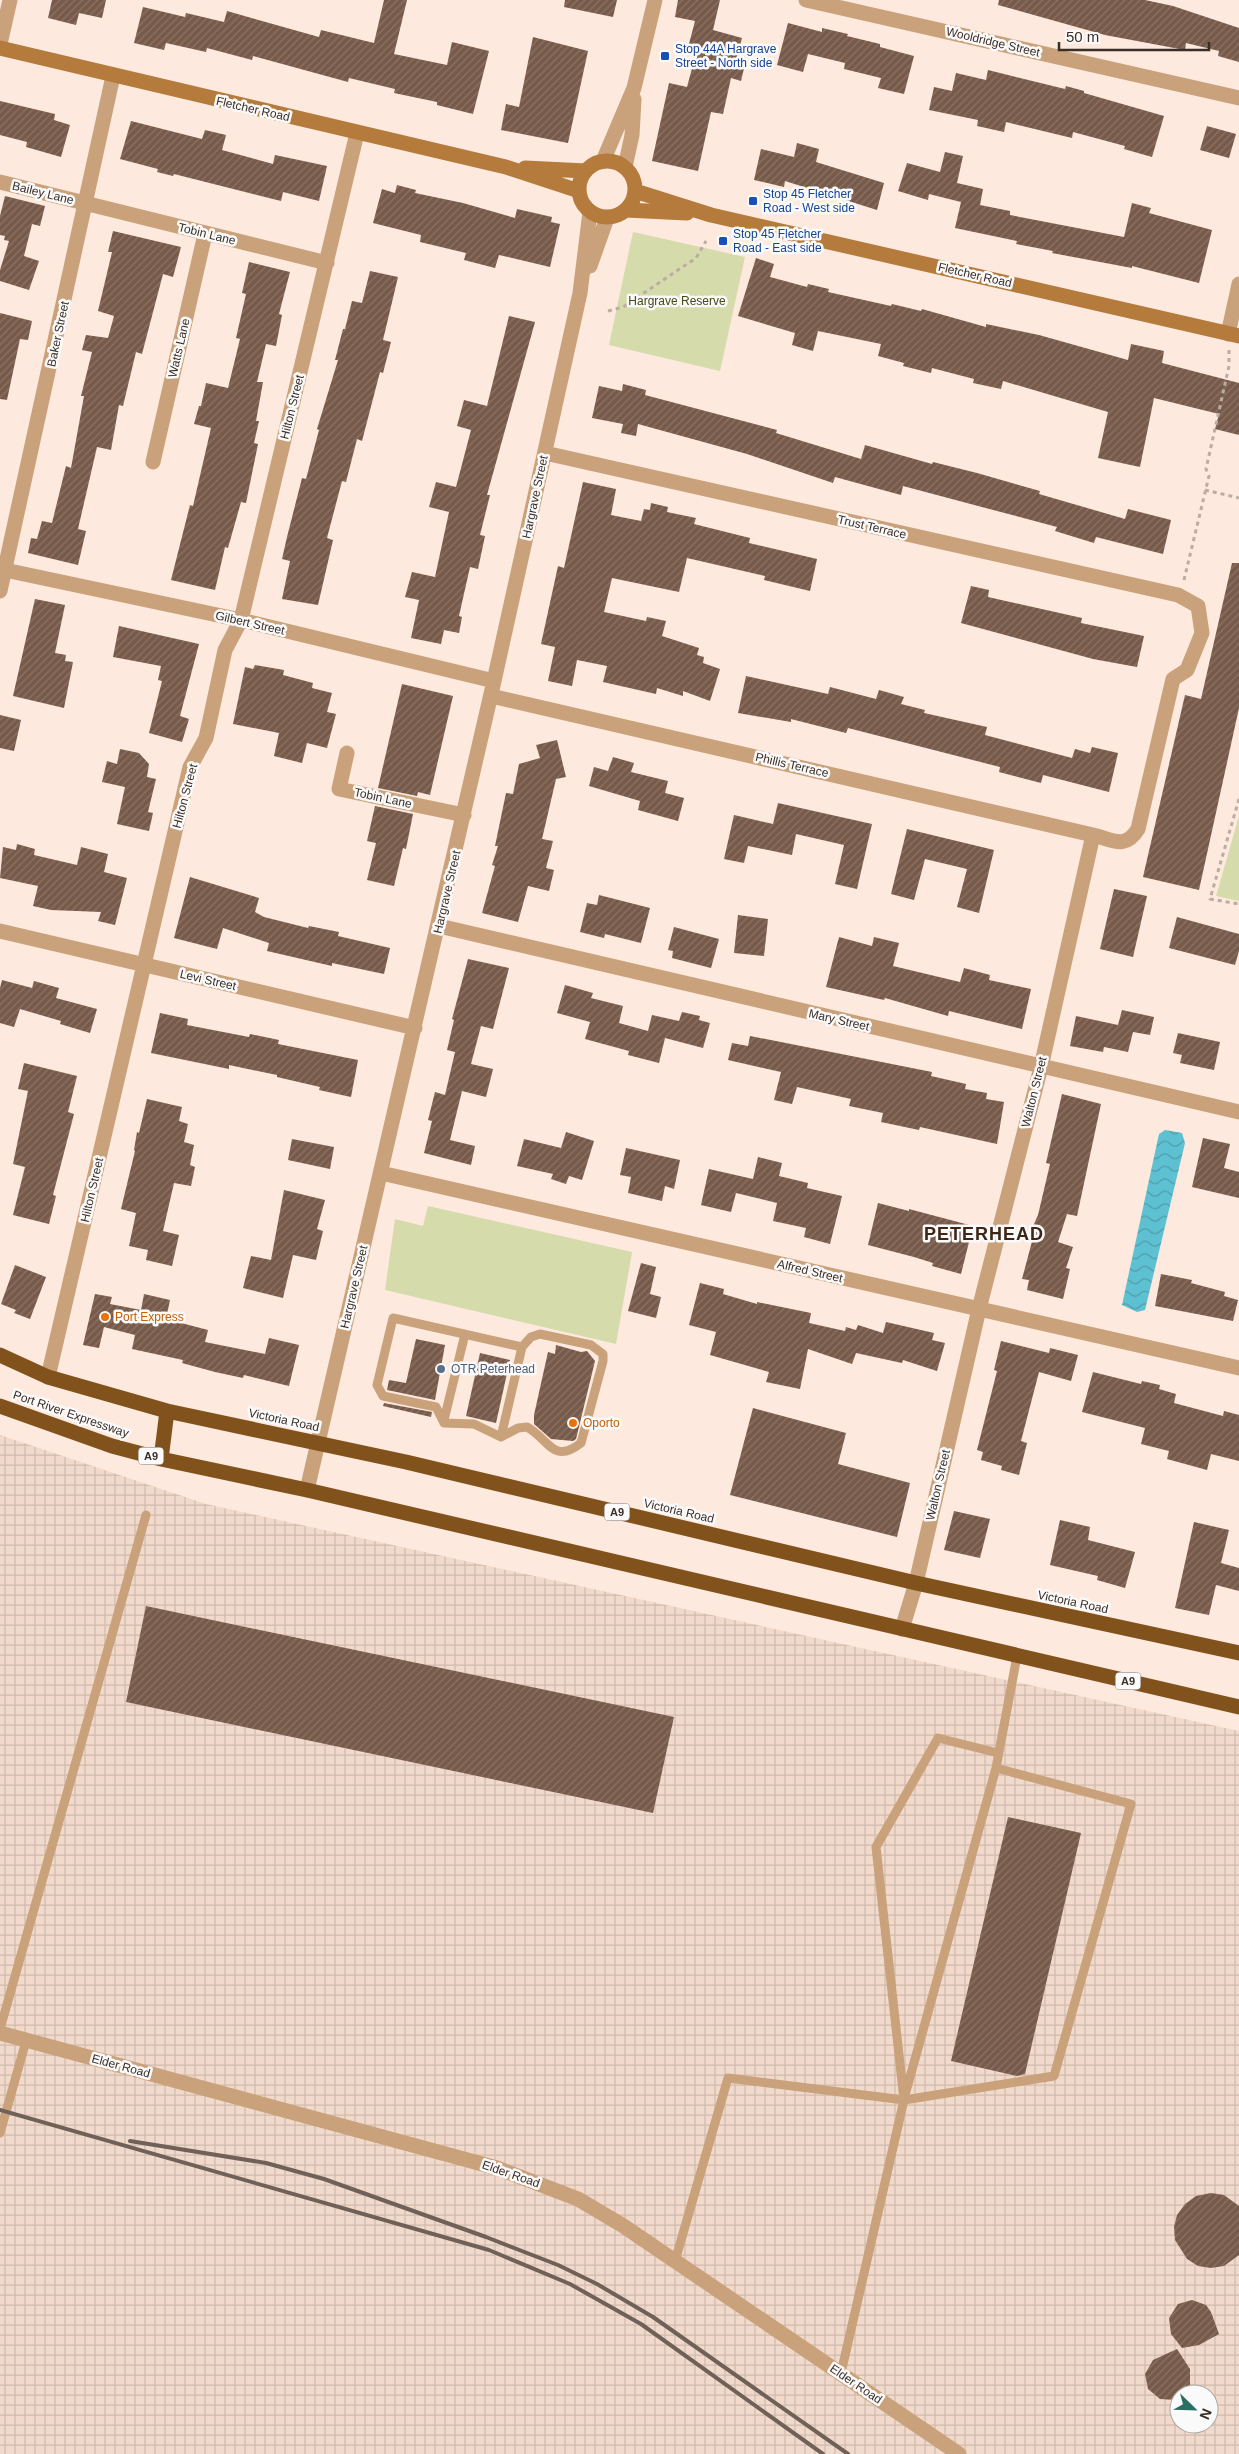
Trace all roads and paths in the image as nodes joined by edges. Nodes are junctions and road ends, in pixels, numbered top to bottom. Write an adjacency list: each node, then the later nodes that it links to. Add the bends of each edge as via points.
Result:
1 (10, 0): 4 (street)
2 (655, 0): 7 (street)
3 (806, 0): 8 (street, Wooldridge Street)
4 (0, 44)
5 (0, 48): 6 (street, Fletcher Road)
6 (113, 76): 9 (street, Fletcher Road); 17 (street, Baker Street)
7 (634, 88): 10 (street); 12 (street, via 632,135)
8 (1239, 98)
9 (357, 133): 11 (street, Fletcher Road); 24 (street, Hilton Street)
10 (603, 161): 12 (street); 13 (street)
11 (506, 167): 13 (street, Fletcher Road); 15 (street, Fletcher Road)
12 (624, 167): 16 (street, via 634,181)
13 (586, 171): 15 (street)
14 (0, 182): 17 (street, Bailey Lane)
15 (579, 191): 19 (street)
16 (635, 191): 18 (street, via 634,199); 20 (street, Fletcher Road)
17 (86, 203): 22 (street, Tobin Lane); 33 (street, Baker Street)
18 (626, 210): 20 (street, Fletcher Road); 21 (street)
19 (590, 212): 21 (street); 26 (street, Hargrave Street)
20 (711, 215): 28 (street, Fletcher Road)
21 (607, 218): 26 (street, Hargrave Street)
22 (205, 234): 24 (street, Tobin Lane); 30 (street, Watts Lane)
23 (706, 241): 27 (path, via 696,258 623,307)
24 (327, 263): 36 (street, Hilton Street)
25 (1239, 284): 28 (street)
26 (580, 293): 29 (street, Hargrave Street)
27 (608, 311)
28 (1234, 335): 31 (path, via 1206,469)
29 (544, 453): 37 (street, Hargrave Street); 41 (street, Trust Terrace, via 1178,595 1198,606 1202,633 1187,670 1173,678 1138,829 1132,839 1123,843)
30 (153, 462)
31 (1205, 490): 32 (path); 34 (path, via 1184,582)
32 (1239, 498)
33 (5, 570): 35 (street, Baker Street); 36 (street, Gilbert Street)
34 (1178, 581)
35 (0, 591)
36 (241, 620): 37 (street, Gilbert Street); 45 (street, Hilton Street, via 225,650 206,738 190,767)
37 (493, 688): 40 (street, Hargrave Street); 41 (street, Phillis Terrace)
38 (347, 753): 40 (street, Tobin Lane, via 339,789)
39 (1239, 799): 42 (path, via 1210,899)
40 (464, 815): 43 (street, Hargrave Street)
41 (1093, 835): 47 (street, Walton Street)
42 (1239, 904)
43 (439, 926): 46 (street, Hargrave Street); 47 (street, Mary Street)
44 (0, 931): 45 (street, Levi Street)
45 (144, 965): 46 (street, Levi Street); 55 (street, Hilton Street)
46 (415, 1028): 49 (street, Hargrave Street)
47 (1041, 1067): 48 (street, Mary Street); 50 (street, Walton Street)
48 (1239, 1112)
49 (381, 1173): 50 (street, Alfred Street); 60 (street, Hargrave Street)
50 (979, 1309): 54 (street, Alfred Street); 64 (street, Walton Street)
51 (465, 1334): 52 (lane); 58 (lane); 58 (lane, via 393,1318 377,1386 383,1396 436,1407)
52 (522, 1347): 59 (lane); 59 (lane, via 531,1337 540,1334 591,1345 603,1354 604,1361 581,1443 573,1449 565,1452 554,1450 527,1427)
53 (0, 1355): 55 (highway, Victoria Road / A9)
54 (1239, 1368)
55 (48, 1377): 57 (highway, Victoria Road / A9)
56 (0, 1406): 61 (highway, Port River Expressway / A9, via 112,1446)
57 (167, 1411): 60 (highway, Victoria Road / A9); 61 (highway)
58 (444, 1423): 59 (lane, via 474,1424)
59 (501, 1437)
60 (317, 1442): 62 (street, Hargrave Street); 64 (highway, Victoria Road / A9)
61 (161, 1459): 62 (highway, Port River Expressway / A9)
62 (307, 1490): 65 (highway, A9)
63 (146, 1515): 71 (lane)
64 (916, 1583): 65 (street, Walton Street); 66 (highway, Victoria Road / A9)
65 (902, 1629): 67 (highway, A9)
66 (1239, 1653)
67 (1017, 1656): 68 (highway, A9); 69 (lane)
68 (1239, 1707)
69 (998, 1753): 70 (lane); 73 (lane, via 938,1738 876,1847)
70 (996, 1768): 73 (lane); 73 (lane, via 1131,1804 1054,2076)
71 (0, 2031): 72 (street, Elder Road)
72 (26, 2041): 74 (lane); 75 (street, Elder Road, via 497,2168 578,2198)
73 (904, 2100): 75 (lane, via 728,2078); 76 (lane)
74 (0, 2133)
75 (675, 2261): 76 (street, Elder Road)
76 (841, 2373): 77 (street, Elder Road)
77 (959, 2454)

